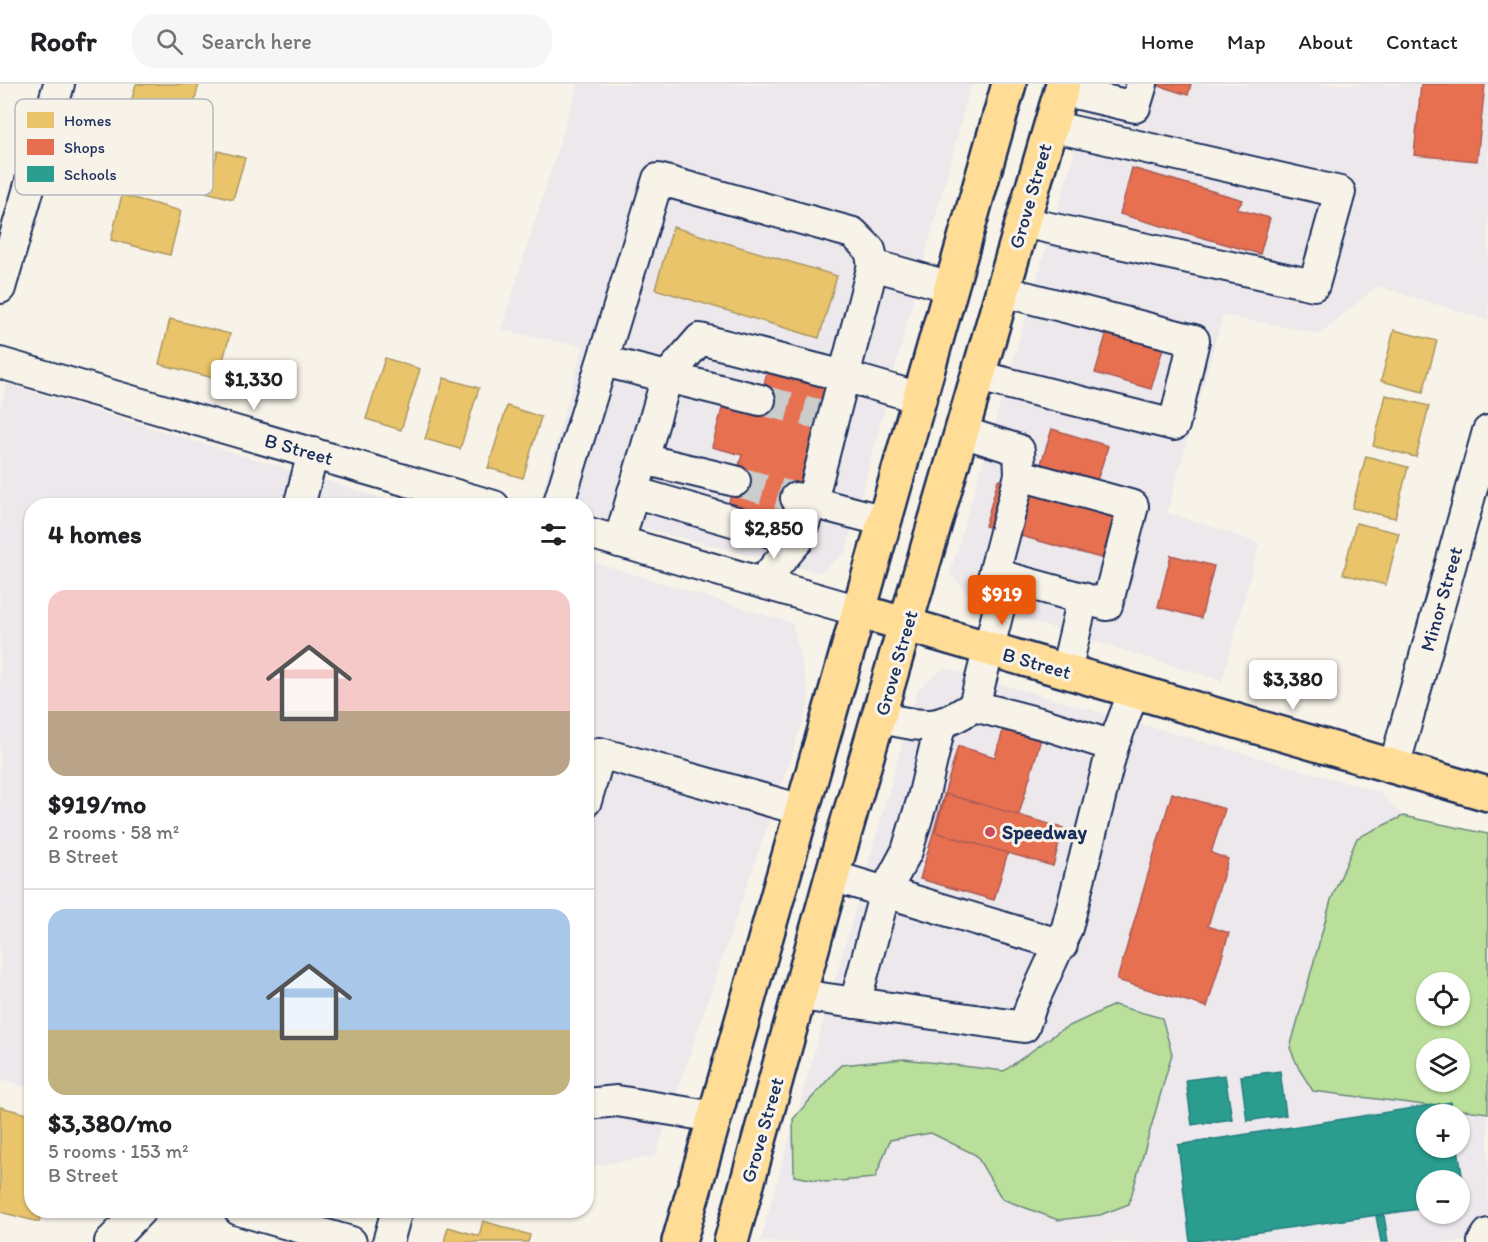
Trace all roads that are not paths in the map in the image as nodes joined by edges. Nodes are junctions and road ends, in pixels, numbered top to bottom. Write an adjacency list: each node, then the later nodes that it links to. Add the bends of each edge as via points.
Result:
1 (59, 84): 5 (street)
2 (1009, 84): 10 (main road)
3 (1142, 84): 4 (street, via 1135,107)
4 (1062, 87): 6 (main road, Grove Street)
5 (55, 99)
6 (1050, 126): 8 (main road, Grove Street); 8 (street, via 1340,192 1314,285)
7 (27, 195): 11 (street)
8 (1022, 222): 12 (main road, Grove Street)
9 (873, 265): 10 (street); 13 (street, via 870,250 853,232 658,179); 15 (street)
10 (951, 287): 18 (main road)
11 (0, 288)
12 (1002, 291): 16 (main road, Grove Street); 16 (street, via 1194,340 1174,424)
13 (603, 361): 17 (street); 29 (street)
14 (0, 363): 22 (street, B Street)
15 (844, 376): 17 (street, via 700,339); 18 (street); 30 (street, via 826,416)
16 (978, 376): 21 (main road, Grove Street)
17 (667, 377): 19 (street); 23 (street)
18 (920, 398): 31 (main road)
19 (760, 400)
20 (1488, 431): 48 (street, Minor Street)
21 (962, 432): 24 (street, via 1019,450); 39 (main road, Grove Street)
22 (313, 453): 27 (street); 28 (street, B Street)
23 (643, 459): 25 (street); 26 (street)
24 (1020, 475): 35 (street, via 994,574); 37 (street, via 1133,506 1107,605)
25 (735, 481)
26 (633, 492): 33 (street); 34 (street)
27 (301, 498)
28 (467, 498)
29 (560, 498)
30 (804, 499): 31 (street); 33 (street)
31 (885, 521): 38 (main road)
32 (594, 534): 34 (street, B Street)
33 (798, 540): 36 (street)
34 (619, 542): 36 (street, B Street)
35 (1007, 578): 37 (street); 40 (street)
36 (762, 582): 38 (street, B Street)
37 (1083, 598): 41 (street)
38 (859, 611): 39 (main road, B Street); 50 (main road)
39 (907, 625): 40 (main road, B Street); 44 (main road, Grove Street)
40 (988, 648): 41 (main road, B Street); 43 (street)
41 (1066, 671): 42 (main road, B Street)
42 (1134, 691): 46 (street); 48 (main road, B Street)
43 (974, 706): 45 (street); 46 (street)
44 (880, 718): 45 (street); 51 (main road, Grove Street)
45 (940, 726): 52 (street, via 907,851)
46 (1113, 746): 53 (street)
47 (594, 751): 50 (street)
48 (1394, 767): 49 (main road, B Street)
49 (1488, 794)
50 (802, 810): 57 (main road)
51 (832, 876): 52 (street); 54 (main road, Grove Street)
52 (885, 892): 53 (street); 55 (street)
53 (1062, 945): 55 (street, via 1030,1006 1024,1026)
54 (800, 995): 55 (street); 66 (main road, Grove Street)
55 (855, 1003)
56 (594, 1103): 57 (street, via 617,1101)
57 (715, 1117): 65 (main road)
58 (133, 1218): 62 (street)
59 (267, 1218): 63 (street)
60 (395, 1218): 64 (street)
61 (1488, 1234): 67 (street)
62 (110, 1242)
63 (351, 1242)
64 (388, 1242)
65 (679, 1242)
66 (731, 1242)
67 (1483, 1242)

